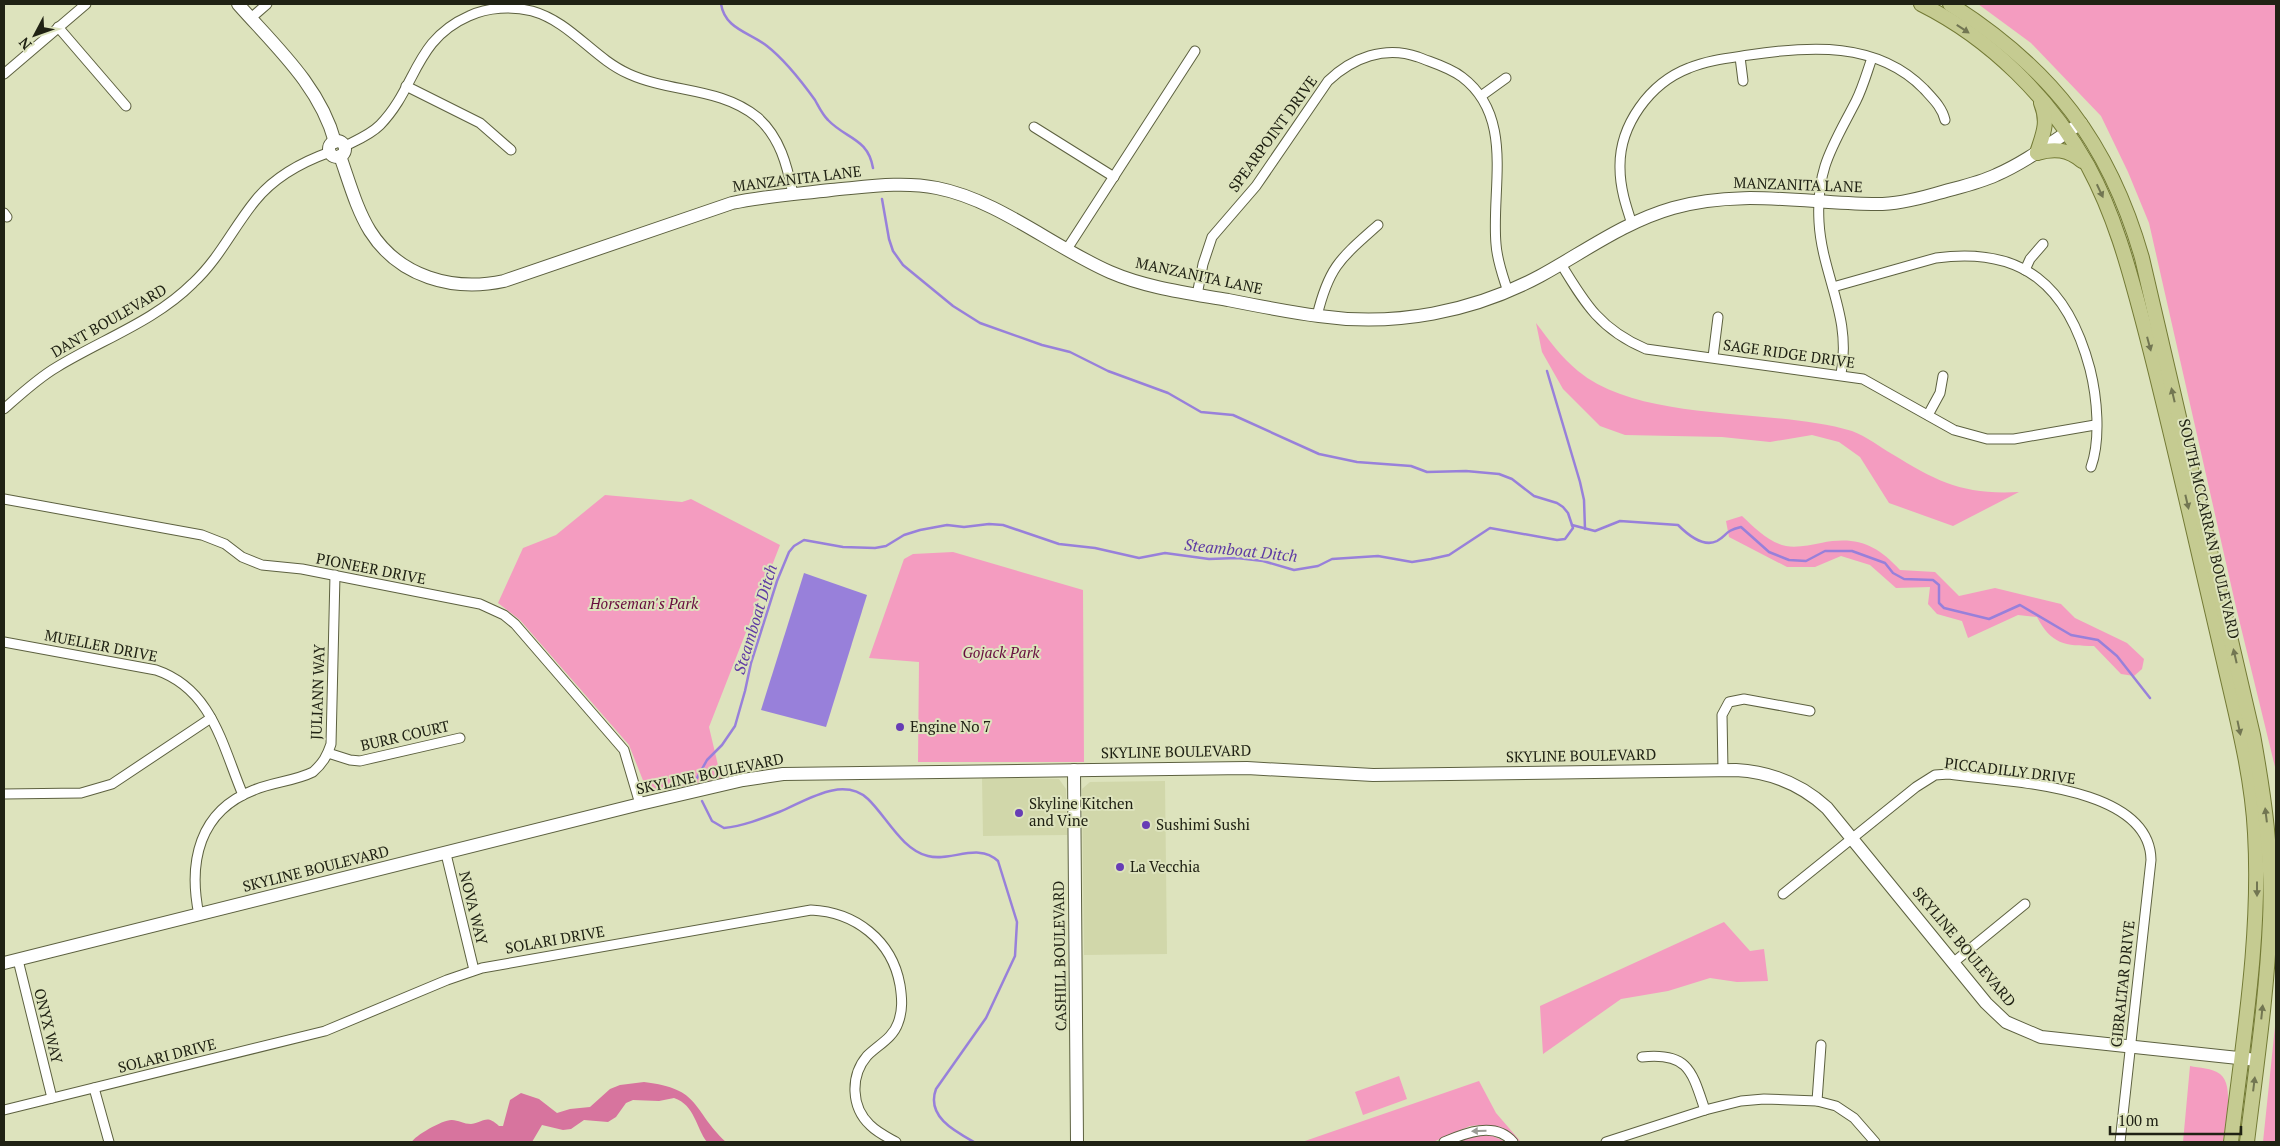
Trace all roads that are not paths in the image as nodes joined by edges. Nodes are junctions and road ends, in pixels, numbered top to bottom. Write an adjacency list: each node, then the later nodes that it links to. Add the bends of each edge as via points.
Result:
1 (86, 4): 7 (street)
2 (238, 4): 6 (street, MANZANITA LANE)
3 (267, 4): 6 (street)
4 (1921, 4): 16 (main road, SOUTH MCCARRAN BOULEVARD, one-way to 16, via 1982,43)
5 (1950, 4): 19 (main road, SOUTH MCCARRAN BOULEVARD, via 1989,30 2027,62 2051,85)
6 (251, 18): 22 (street, MANZANITA LANE, via 310,87 327,118)
7 (58, 27): 11 (street); 17 (street)
8 (1195, 51): 26 (street)
9 (1740, 57): 10 (street, via 1817,48); 13 (street); 29 (street, via 1701,63 1679,72 1656,88 1640,108 1626,133 1620,161 1621,186)
10 (1872, 58): 18 (street, via 1911,77 1939,105); 28 (street, via 1857,99 1825,161)
11 (4, 74)
12 (1506, 78): 15 (street)
13 (1743, 81)
14 (406, 86): 22 (street, DANT BOULEVARD, via 381,124); 23 (street, via 480,123); 27 (street, DANT BOULEVARD, via 425,50 445,29 458,21 486,10 530,10 559,23 597,55 628,74 664,86 718,96 747,109 778,143)
15 (1481, 96): 36 (street, SPEARPOINT DRIVE, via 1490,111 1497,139 1495,241); 37 (street, SPEARPOINT DRIVE, via 1450,69 1402,53 1362,58 1338,71 1321,89 1256,186 1212,237)
16 (2039, 98): 21 (main road, SOUTH MCCARRAN BOULEVARD); 24 (main road, via 2046,121)
17 (126, 106)
18 (1945, 120)
19 (2081, 123): 21 (street, MANZANITA LANE); 73 (main road, SOUTH MCCARRAN BOULEVARD, one-way to 19, via 2267,963 2270,891 2269,842 2253,735 2135,231 2110,170)
20 (1034, 128): 26 (street)
21 (2067, 132): 24 (street, MANZANITA LANE); 25 (main road, SOUTH MCCARRAN BOULEVARD)
22 (337, 149): 27 (street, MANZANITA LANE, via 363,218 379,243 413,271 438,281 462,285 504,281 732,203); 43 (street, DANT BOULEVARD, via 301,164 260,195 208,268 174,300 55,368)
23 (511, 150)
24 (2037, 152): 25 (main road, via 2050,149 2064,151); 28 (street, MANZANITA LANE, via 1984,180 1908,201 1874,204)
25 (2087, 164): 72 (main road, SOUTH MCCARRAN BOULEVARD, one-way to 72, via 2116,228 2150,350 2250,780 2257,895)
26 (1114, 177): 32 (street)
27 (793, 194): 32 (street, MANZANITA LANE, via 900,184 940,188 978,201)
28 (1819, 201): 29 (street, MANZANITA LANE, via 1760,197 1718,199 1674,208); 35 (street, via 1820,239)
29 (1632, 224): 33 (street, MANZANITA LANE)
30 (1378, 225): 38 (street, via 1333,269)
31 (2043, 244): 34 (street)
32 (1066, 249): 37 (street, MANZANITA LANE, via 1134,281)
33 (1561, 264): 36 (street, MANZANITA LANE); 40 (street, SAGE RIDGE DRIVE, via 1592,312 1615,334 1661,353)
34 (2025, 270): 35 (street, via 1991,258 1953,256); 45 (street, via 2057,296 2079,331 2097,399)
35 (1834, 288): 41 (street, via 1844,341)
36 (1508, 292): 38 (street, MANZANITA LANE, via 1465,307 1419,316 1378,320)
37 (1197, 295): 38 (street, MANZANITA LANE)
38 (1317, 316)
39 (1718, 317): 40 (street)
40 (1713, 357): 41 (street, SAGE RIDGE DRIVE)
41 (1841, 374): 44 (street, SAGE RIDGE DRIVE, via 1876,385)
42 (1943, 376): 44 (street, via 1940,393)
43 (4, 409)
44 (1928, 415): 45 (street, SAGE RIDGE DRIVE, via 1965,434 1997,440)
45 (2095, 425): 46 (street, via 2096,446)
46 (2091, 467)
47 (4, 499): 48 (street, PIONEER DRIVE, via 202,535 225,544 252,562)
48 (335, 575): 53 (street, JULIANN WAY); 58 (street, PIONEER DRIVE, via 480,604 504,615 624,750)
49 (4, 642): 51 (street, MUELLER DRIVE, via 168,674 191,689)
50 (1810, 711): 55 (street, via 1744,699 1729,702 1722,715)
51 (211, 718): 56 (street, via 112,784 81,793); 57 (street, MUELLER DRIVE)
52 (460, 738): 53 (street, BURR COURT, via 360,761)
53 (328, 753): 57 (street, JULIANN WAY, via 321,765 305,776)
54 (1074, 770): 55 (street, SKYLINE BOULEVARD, via 1262,768 1373,775); 58 (street, SKYLINE BOULEVARD, via 783,774); 81 (street, CASHILL BOULEVARD)
55 (1723, 770): 60 (street, SKYLINE BOULEVARD, via 1771,775 1802,788 1827,808)
56 (4, 794)
57 (242, 795): 64 (street, JULIANN WAY, via 210,824 198,850 194,881)
58 (640, 804): 61 (street, SKYLINE BOULEVARD)
59 (2143, 831): 60 (street, PICCADILLY DRIVE, via 2122,812 2075,792 1942,774 1923,782); 70 (street, GIBRALTAR DRIVE, via 2150,846 2151,860)
60 (1853, 838): 62 (street, PICCADILLY DRIVE); 66 (street, SKYLINE BOULEVARD)
61 (446, 854): 64 (street, SKYLINE BOULEVARD); 68 (street, NOVA WAY)
62 (1783, 894)
63 (2025, 904): 66 (street)
64 (199, 914): 65 (street, SKYLINE BOULEVARD)
65 (18, 960): 67 (street, SKYLINE BOULEVARD); 75 (street, ONYX WAY)
66 (1954, 962): 70 (street, SKYLINE BOULEVARD, via 1996,1013 2018,1029 2054,1040)
67 (4, 963)
68 (474, 970): 74 (street, SOLARI DRIVE, via 325,1031); 80 (street, SOLARI DRIVE, via 798,911 826,911 842,915 858,922 881,942 889,953 899,980 902,1006 897,1025 862,1063 855,1083 858,1106 863,1116 877,1132)
69 (1821, 1045): 76 (street)
70 (2130, 1048): 72 (street, SKYLINE BOULEVARD); 86 (street, GIBRALTAR DRIVE)
71 (1642, 1057): 78 (street, via 1667,1056 1679,1061 1693,1078)
72 (2240, 1059): 73 (street, SKYLINE BOULEVARD); 87 (main road, SOUTH MCCARRAN BOULEVARD)
73 (2257, 1060): 88 (main road, SOUTH MCCARRAN BOULEVARD, one-way to 73)
74 (94, 1088): 75 (street, SOLARI DRIVE); 79 (street)
75 (52, 1098): 77 (street, SOLARI DRIVE)
76 (1817, 1101): 78 (street, via 1754,1100); 85 (street, via 1846,1112)
77 (4, 1110)
78 (1704, 1110): 84 (street)
79 (109, 1142)
80 (896, 1142)
81 (1077, 1142)
82 (1444, 1142): 83 (street, one-way to 82, via 1503,1135 1481,1130)
83 (1513, 1142)
84 (1606, 1142)
85 (1875, 1142)
86 (2120, 1142)
87 (2231, 1142)
88 (2247, 1142)

